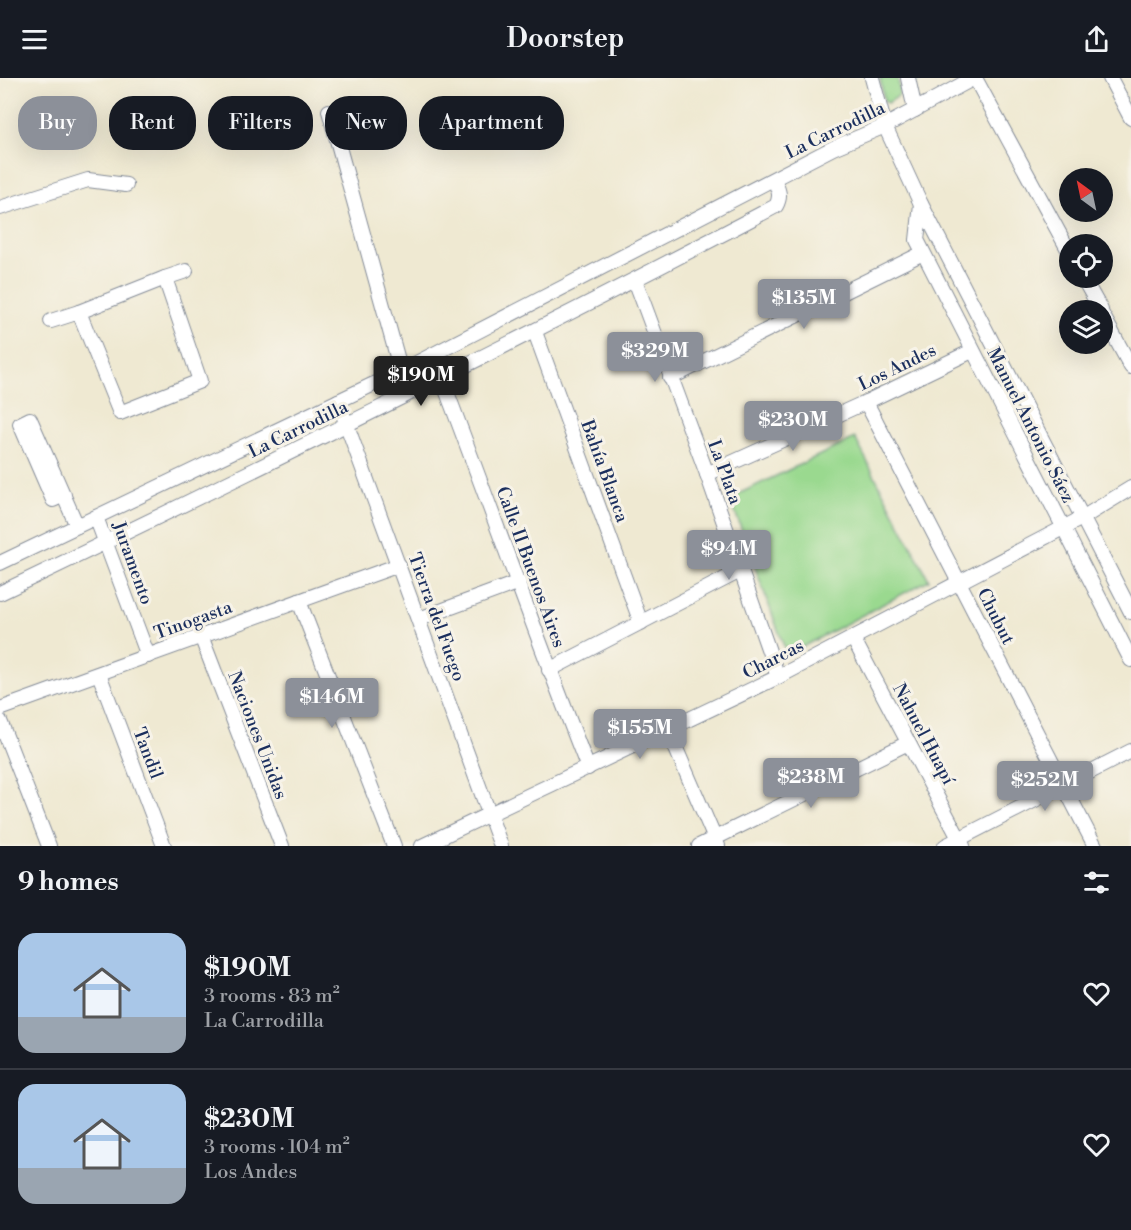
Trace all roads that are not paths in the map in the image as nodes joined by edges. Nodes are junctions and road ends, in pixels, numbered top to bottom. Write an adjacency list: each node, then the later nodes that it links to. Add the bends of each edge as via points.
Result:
1 (872, 78): 7 (street, Manuel Antonio Sáez)
2 (908, 78): 5 (street)
3 (975, 78): 5 (street, La Carrodilla); 13 (street)
4 (1110, 78): 6 (street)
5 (915, 110): 7 (street, La Carrodilla)
6 (1131, 118)
7 (885, 126): 9 (street, La Carrodilla); 11 (street, Manuel Antonio Sáez)
8 (340, 150): 24 (street)
9 (774, 179): 17 (street, La Carrodilla, via 780,192 776,206); 24 (street, La Carrodilla)
10 (126, 185): 12 (street, via 88,180)
11 (921, 204): 14 (street, Manuel Antonio Sáez, via 916,235); 34 (street, Manuel Antonio Sáez)
12 (0, 208)
13 (1060, 234)
14 (923, 253): 22 (street, Manuel Antonio Sáez); 25 (street)
15 (186, 271): 16 (street)
16 (165, 278): 18 (street); 18 (street, via 200,381 120,413)
17 (635, 280): 20 (street, La Carrodilla); 25 (street, La Plata)
18 (78, 312): 19 (street)
19 (51, 321)
20 (535, 332): 26 (street, La Carrodilla); 47 (street, Bahía Blanca)
21 (1113, 333): 23 (street)
22 (972, 351): 28 (street, Los Andes); 36 (street, Manuel Antonio Sáez)
23 (1131, 367)
24 (401, 371): 27 (street, La Carrodilla)
25 (670, 378): 30 (street, La Plata)
26 (442, 379): 29 (street, La Carrodilla); 41 (street, Calle II Buenos Aires)
27 (339, 401): 29 (street, Tierra del Fuego); 33 (street, La Carrodilla)
28 (866, 402): 30 (street, Los Andes); 42 (street, Chubut)
29 (348, 425): 37 (street, La Carrodilla); 39 (street, Tierra del Fuego)
30 (707, 474): 40 (street, La Plata)
31 (1131, 488): 34 (street, Charcas)
32 (64, 495): 32 (street, via 30,419 20,424 53,500); 35 (street)
33 (96, 517): 35 (street, La Carrodilla); 37 (street, Juramento)
34 (1082, 518): 36 (street, Charcas); 45 (street, Manuel Antonio Sáez)
35 (77, 526): 38 (street, La Carrodilla)
36 (1064, 528): 42 (street, Charcas); 51 (street, Manuel Antonio Sáez)
37 (107, 542): 43 (street, La Carrodilla); 50 (street, Juramento)
38 (0, 563)
39 (399, 565): 44 (street, Tinogasta); 46 (street, Tierra del Fuego)
40 (741, 570): 47 (street); 54 (street, La Plata)
41 (519, 582): 46 (street); 52 (street, Calle II Buenos Aires)
42 (958, 583): 49 (street, Charcas); 61 (street, Chubut)
43 (0, 593)
44 (299, 601): 48 (street, Tinogasta); 68 (street)
45 (1131, 612)
46 (418, 619): 62 (street, Tierra del Fuego)
47 (641, 623): 52 (street)
48 (201, 636): 50 (street, Tinogasta); 67 (street, Naciones Unidas)
49 (853, 638): 54 (street, Charcas); 58 (street, Nahuel Huapí)
50 (148, 656): 53 (street, Tinogasta)
51 (1131, 660)
52 (549, 670): 60 (street, Calle II Buenos Aires)
53 (99, 674): 55 (street, Tinogasta); 66 (street, Tandil)
54 (778, 677): 57 (street, Charcas)
55 (0, 709)
56 (0, 722): 65 (street)
57 (668, 730): 60 (street, Charcas); 64 (street)
58 (908, 743): 63 (street, Nahuel Huapí); 64 (street)
59 (1131, 751): 61 (street)
60 (588, 768): 62 (street, Charcas)
61 (1064, 786): 63 (street); 73 (street, Chubut)
62 (489, 814): 69 (street, Charcas); 70 (street, Tierra del Fuego)
63 (961, 842): 72 (street)
64 (716, 843): 71 (street)
65 (49, 846)
66 (164, 846)
67 (282, 846)
68 (394, 846)
69 (422, 846)
70 (501, 846)
71 (699, 846)
72 (945, 846)
73 (1095, 846)

